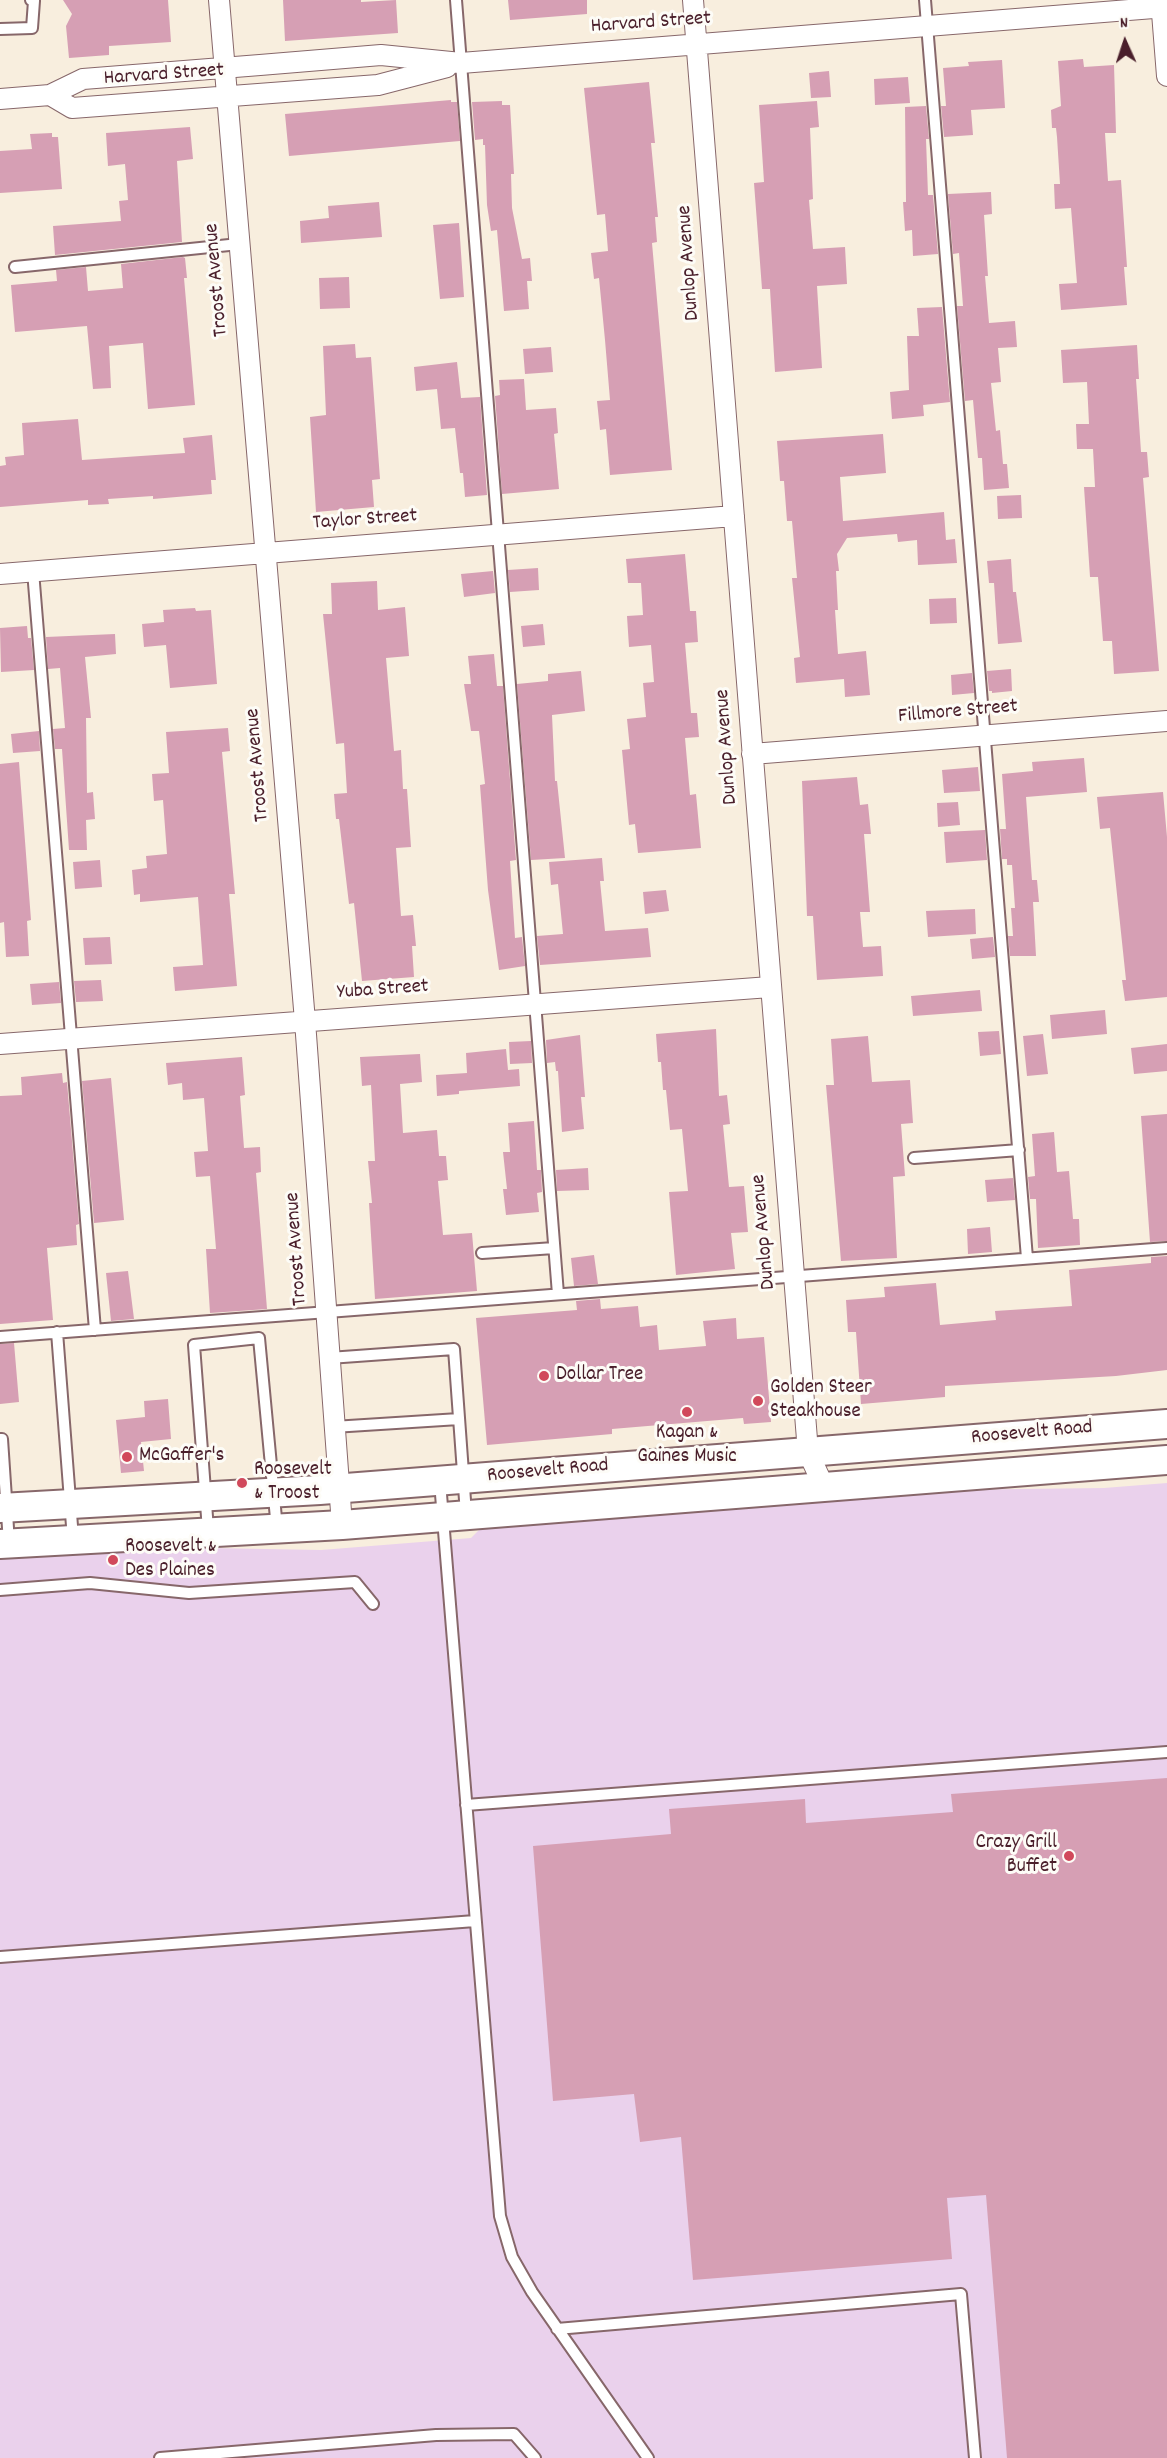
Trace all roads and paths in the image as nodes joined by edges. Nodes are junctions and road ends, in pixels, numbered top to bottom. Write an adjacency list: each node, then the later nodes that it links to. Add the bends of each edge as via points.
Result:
1 (32, 0): 8 (lane, via 32,28)
2 (219, 0): 11 (street, Troost Avenue)
3 (456, 0): 10 (lane)
4 (693, 0): 9 (street, Dunlop Avenue)
5 (925, 0): 7 (lane)
6 (1163, 5): 7 (street, Harvard Street); 12 (street)
7 (927, 26): 9 (street, Harvard Street); 24 (lane)
8 (0, 29)
9 (697, 44): 10 (street, Harvard Street); 18 (street, Dunlop Avenue)
10 (461, 63): 11 (street, Harvard Street, via 381,56); 14 (street, Harvard Street, via 378,85); 19 (lane)
11 (224, 68): 13 (street, Harvard Street, via 82,79); 14 (street, Troost Avenue)
12 (1167, 76)
13 (50, 95): 14 (street, Harvard Street, via 72,108); 15 (street, Harvard Street)
14 (226, 96): 16 (street, Troost Avenue)
15 (0, 99)
16 (238, 244): 17 (lane); 20 (street, Troost Avenue)
17 (15, 267)
18 (734, 516): 19 (street, Taylor Street); 25 (street, Dunlop Avenue)
19 (498, 535): 20 (street, Taylor Street); 27 (lane)
20 (264, 552): 21 (street, Taylor Street); 28 (street, Troost Avenue)
21 (33, 571): 22 (street, Taylor Street); 29 (lane)
22 (0, 573)
23 (1167, 721): 24 (street, Fillmore Street)
24 (985, 735): 25 (street, Fillmore Street); 31 (lane)
25 (752, 754): 26 (street, Dunlop Avenue)
26 (770, 987): 27 (street, Yuba Street); 37 (street, Dunlop Avenue)
27 (535, 1004): 28 (street, Yuba Street); 33 (lane)
28 (305, 1021): 29 (street, Yuba Street); 39 (street, Troost Avenue)
29 (70, 1038): 30 (street, Yuba Street); 40 (lane)
30 (0, 1044)
31 (1018, 1150): 32 (lane); 36 (lane)
32 (914, 1158)
33 (554, 1248): 35 (lane); 38 (lane)
34 (1167, 1248): 36 (lane)
35 (482, 1253)
36 (1027, 1258): 37 (lane)
37 (793, 1276): 38 (lane); 48 (street, Dunlop Avenue)
38 (558, 1294): 39 (lane)
39 (327, 1312): 40 (lane); 43 (street, Troost Avenue)
40 (94, 1330): 41 (lane)
41 (57, 1332): 42 (lane); 55 (lane)
42 (0, 1337)
43 (329, 1358): 44 (lane, via 454,1349); 46 (street, Troost Avenue)
44 (459, 1419): 46 (lane); 50 (lane)
45 (1167, 1424): 48 (main road, Roosevelt Road)
46 (333, 1427): 52 (street, Troost Avenue)
47 (0, 1439): 56 (lane)
48 (808, 1452): 50 (main road, Roosevelt Road); 51 (street, Dunlop Avenue)
49 (1167, 1460): 51 (main road, Roosevelt Road)
50 (452, 1480): 52 (main road, Roosevelt Road); 57 (lane); 57 (lane)
51 (824, 1487): 57 (main road, Roosevelt Road)
52 (339, 1489): 53 (main road, Roosevelt Road); 58 (street, Troost Avenue)
53 (273, 1493): 54 (main road, Roosevelt Road); 54 (lane, via 259,1338 194,1344); 59 (lane)
54 (205, 1497): 55 (main road, Roosevelt Road); 60 (lane)
55 (70, 1504): 56 (main road, Roosevelt Road); 61 (lane)
56 (3, 1508): 62 (lane)
57 (454, 1516): 58 (main road, Roosevelt Road); 66 (lane)
58 (342, 1525): 59 (main road, Roosevelt Road)
59 (277, 1529): 60 (main road, Roosevelt Road)
60 (208, 1533): 61 (main road, Roosevelt Road)
61 (73, 1540): 62 (main road, Roosevelt Road)
62 (5, 1543)
63 (0, 1590): 64 (lane, via 90,1583 189,1593 355,1582)
64 (373, 1604)
65 (1167, 1752): 66 (lane)
66 (466, 1805): 67 (lane)
67 (476, 1921): 68 (lane); 69 (lane, via 500,2216 512,2257)
68 (0, 1957)
69 (557, 2329): 72 (lane); 73 (lane, via 961,2294)
70 (160, 2458): 71 (lane, via 436,2434 514,2433)
71 (535, 2458)
72 (648, 2458)
73 (975, 2458)

